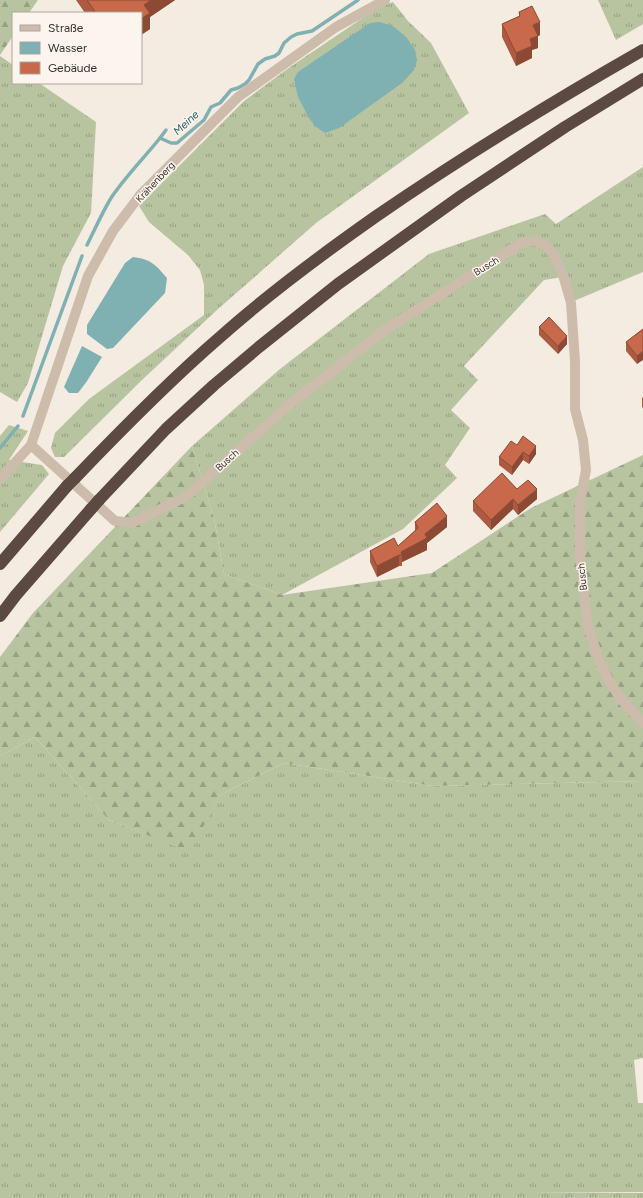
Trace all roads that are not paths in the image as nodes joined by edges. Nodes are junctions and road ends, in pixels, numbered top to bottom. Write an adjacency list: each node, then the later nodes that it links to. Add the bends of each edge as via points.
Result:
1 (385, 0): 4 (street, Krähenberg, via 336,27 238,97 141,194 113,231 88,276)
2 (643, 50): 6 (highway, via 490,141 337,244 294,277 219,337 134,417 71,482)
3 (643, 79): 7 (highway, via 461,196 338,284 259,347 166,430 95,504)
4 (31, 445): 5 (street); 8 (street, Busch, via 115,521 132,523 187,496 289,406 385,330 523,242 535,241 547,246 563,275 571,304 575,409 583,440 586,470 580,502 580,556 588,626 608,679 621,699)
5 (0, 480)
6 (0, 564)
7 (0, 616)
8 (643, 723)

